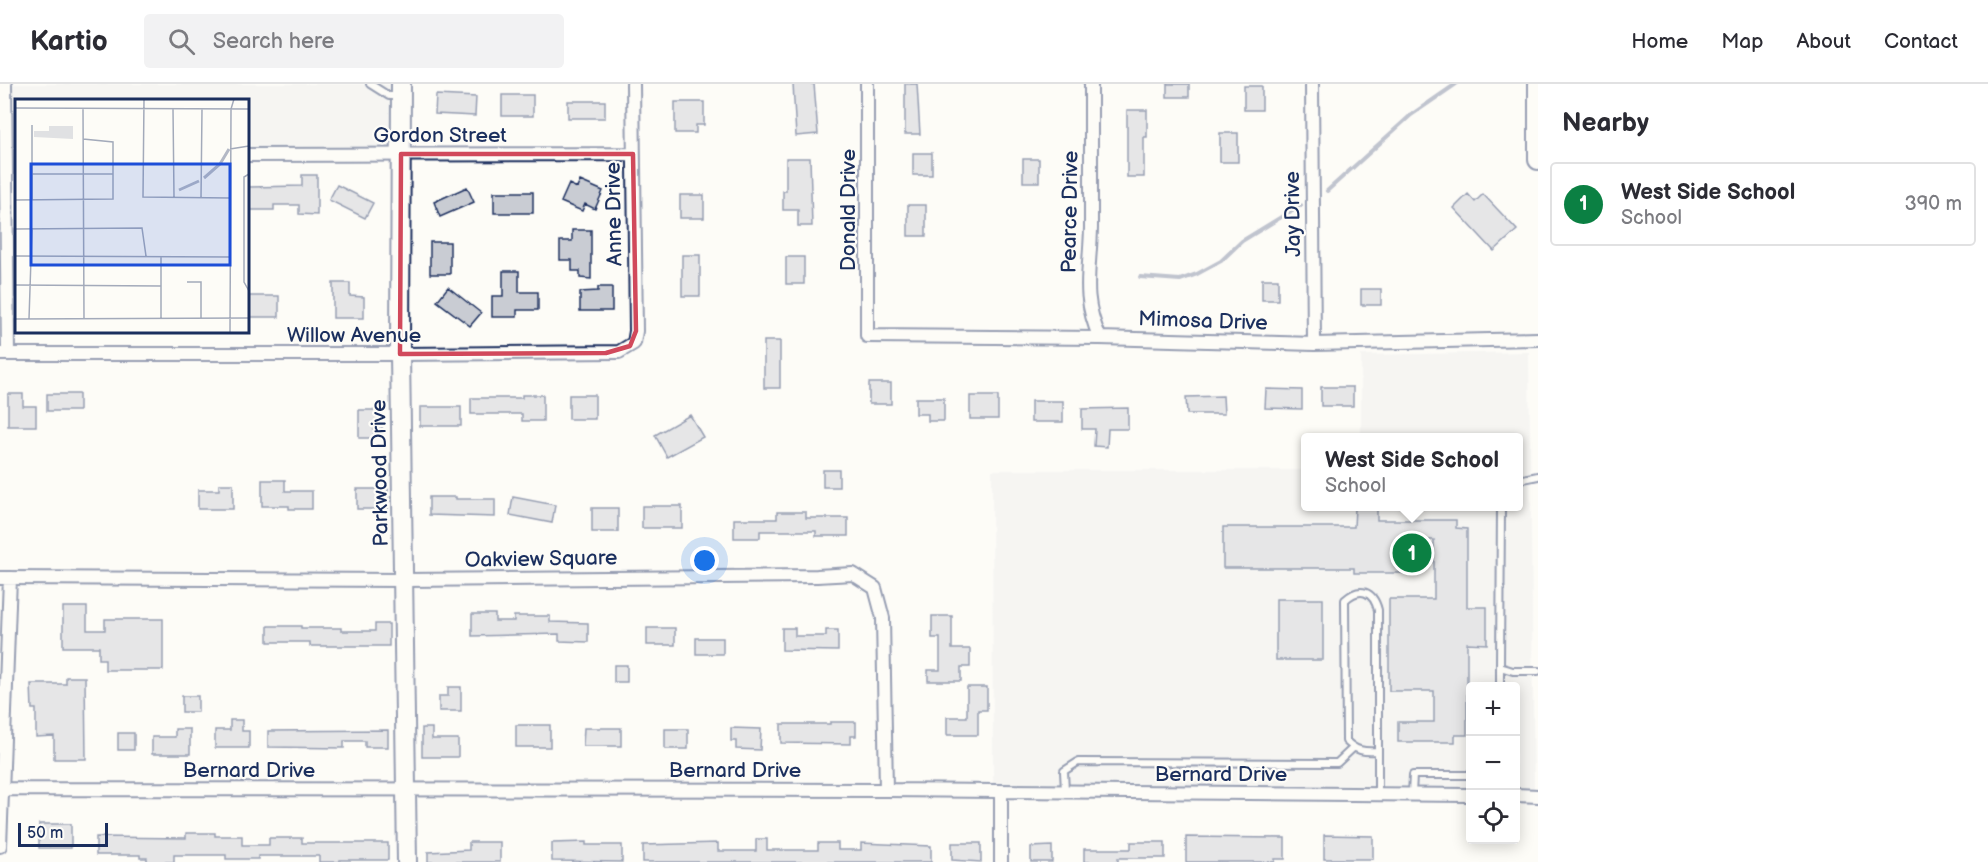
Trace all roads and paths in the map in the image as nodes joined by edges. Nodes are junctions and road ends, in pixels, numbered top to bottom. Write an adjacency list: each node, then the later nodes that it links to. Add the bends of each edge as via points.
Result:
1 (5, 84): 11 (street)
2 (370, 84): 8 (lane, via 389,96)
3 (633, 84): 10 (street, Anne Drive)
4 (867, 84): 14 (street, Donald Drive)
5 (1091, 84): 15 (street, Pearce Drive, via 1087,291)
6 (1312, 84): 18 (street, Jay Drive)
7 (1538, 84): 13 (street)
8 (401, 90): 9 (street, Parkwood Drive)
9 (401, 154): 10 (street, Gordon Street); 12 (street, Gordon Street); 20 (street, Parkwood Drive)
10 (633, 154): 17 (street, Anne Drive)
11 (10, 155): 19 (street)
12 (249, 155)
13 (1538, 160)
14 (867, 336): 15 (street, Mimosa Drive)
15 (1100, 338): 18 (street, Mimosa Drive)
16 (1538, 339): 18 (street, Mimosa Drive)
17 (634, 343): 20 (street, Willow Avenue, via 619,352 606,353)
18 (1314, 344)
19 (4, 354): 20 (street, Willow Avenue)
20 (400, 354): 25 (street, Parkwood Drive)
21 (1538, 476): 22 (lane)
22 (1523, 479)
23 (1501, 511): 26 (lane)
24 (5, 578): 25 (street, Oakview Square); 32 (street)
25 (405, 580): 33 (street, Parkwood Drive); 34 (street, Oakview Square, via 854,574 875,588 883,618)
26 (1500, 667): 27 (lane); 28 (lane)
27 (1538, 671)
28 (1500, 682)
29 (1353, 748): 30 (lane); 30 (lane, via 1346,741 1345,600 1360,592 1370,594 1378,609); 36 (lane, via 1337,763 1078,762 1064,771)
30 (1377, 751): 37 (lane)
31 (1466, 775): 38 (lane, via 1413,775)
32 (1, 789): 33 (street, Bernard Drive); 42 (street)
33 (407, 790): 34 (street, Bernard Drive); 43 (street, Parkwood Drive)
34 (886, 790): 35 (street, Bernard Drive)
35 (1001, 792): 36 (street, Bernard Drive); 44 (street)
36 (1065, 792): 37 (street, Bernard Drive)
37 (1378, 794): 38 (street, Bernard Drive)
38 (1412, 794): 39 (street, Bernard Drive)
39 (1466, 795)
40 (1520, 795): 41 (street)
41 (1538, 796)
42 (0, 846)
43 (407, 862)
44 (1001, 862)

